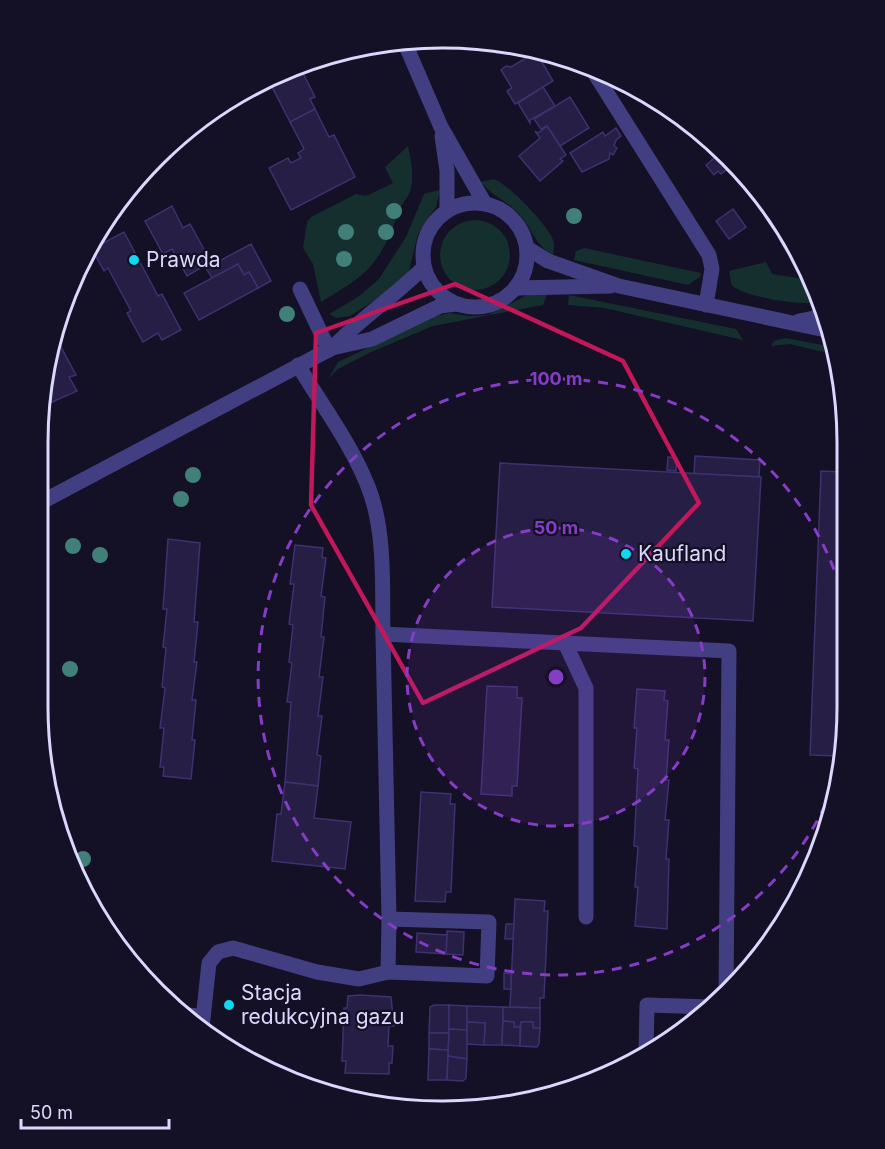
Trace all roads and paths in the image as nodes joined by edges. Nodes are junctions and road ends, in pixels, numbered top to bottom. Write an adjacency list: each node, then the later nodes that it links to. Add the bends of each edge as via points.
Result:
1 (408, 50): 3 (street)
2 (599, 81): 12 (street, via 709,255 712,269)
3 (441, 127): 4 (street); 5 (street)
4 (485, 204): 5 (street, via 464,204); 6 (street, via 509,215 524,236)
5 (447, 211): 7 (street, via 428,232)
6 (527, 248): 8 (street, via 548,261); 9 (street, via 524,274)
7 (424, 267): 11 (street, via 438,292); 16 (street)
8 (619, 286): 9 (street); 12 (street)
9 (516, 288): 11 (street, via 486,307)
10 (300, 289): 16 (street)
11 (456, 304): 16 (street, via 440,306 372,339)
12 (706, 305): 14 (street)
13 (816, 317): 14 (street)
14 (793, 323): 15 (street)
15 (820, 329)
16 (331, 349): 17 (street)
17 (298, 365): 18 (street); 19 (street, via 356,461 371,496 378,536)
18 (48, 499)
19 (383, 634): 20 (street); 22 (street)
20 (565, 643): 21 (street, via 586,688); 24 (street, via 729,651)
21 (586, 917)
22 (389, 919): 23 (street); 23 (street, via 489,922 487,976)
23 (388, 972): 26 (street, via 359,979 317,972 233,948 225,950 209,963)
24 (726, 980)
25 (698, 1007): 27 (street, via 647,1005)
26 (203, 1020)
27 (646, 1044)

